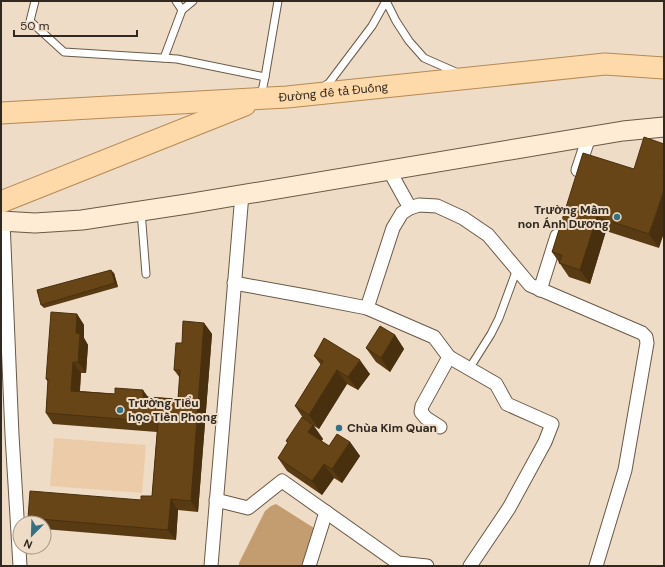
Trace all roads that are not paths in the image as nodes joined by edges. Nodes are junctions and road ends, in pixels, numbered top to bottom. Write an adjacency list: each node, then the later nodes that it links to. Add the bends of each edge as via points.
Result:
1 (35, 1): 7 (lane, via 30,21 64,52)
2 (176, 1): 6 (lane)
3 (192, 1): 6 (lane)
4 (278, 1): 9 (lane)
5 (386, 1): 10 (lane, via 409,41 424,58); 11 (lane, via 372,26 330,83)
6 (182, 10): 7 (lane)
7 (164, 58): 9 (lane)
8 (664, 68): 10 (main road, Đường đê tả Đuống, via 605,64)
9 (265, 76): 12 (lane)
10 (472, 78): 11 (main road, Đường đê tả Đuống)
11 (314, 94): 12 (main road, Đường đê tả Đuống)
12 (261, 98): 13 (main road, Đường đê tả Đuống); 21 (main road)
13 (1, 113)
14 (664, 127): 15 (street)
15 (589, 137): 16 (street); 17 (street)
16 (389, 170): 18 (street); 19 (street)
17 (574, 183)
18 (242, 194): 20 (street); 25 (street)
19 (410, 208): 23 (street, via 418,205 437,206 463,218 488,235); 27 (street, via 402,213 393,228)
20 (141, 211): 21 (street, via 58,222); 24 (lane)
21 (2, 215): 33 (street)
22 (562, 221): 26 (street)
23 (517, 269): 26 (street, via 530,285); 29 (lane, via 496,323)
24 (146, 274)
25 (234, 283): 27 (street); 31 (street)
26 (540, 290): 38 (street, via 642,334 648,343 624,470)
27 (367, 308): 28 (street, via 434,337)
28 (449, 357): 29 (street); 30 (street, via 421,412)
29 (470, 369): 37 (street, via 496,384 507,404 552,424 509,508)
30 (440, 427)
31 (216, 500): 32 (street, via 248,508 282,481); 34 (street)
32 (326, 512): 35 (street); 36 (street, via 398,563)
33 (20, 566)
34 (211, 566)
35 (309, 566)
36 (427, 566)
37 (470, 566)
38 (596, 566)

